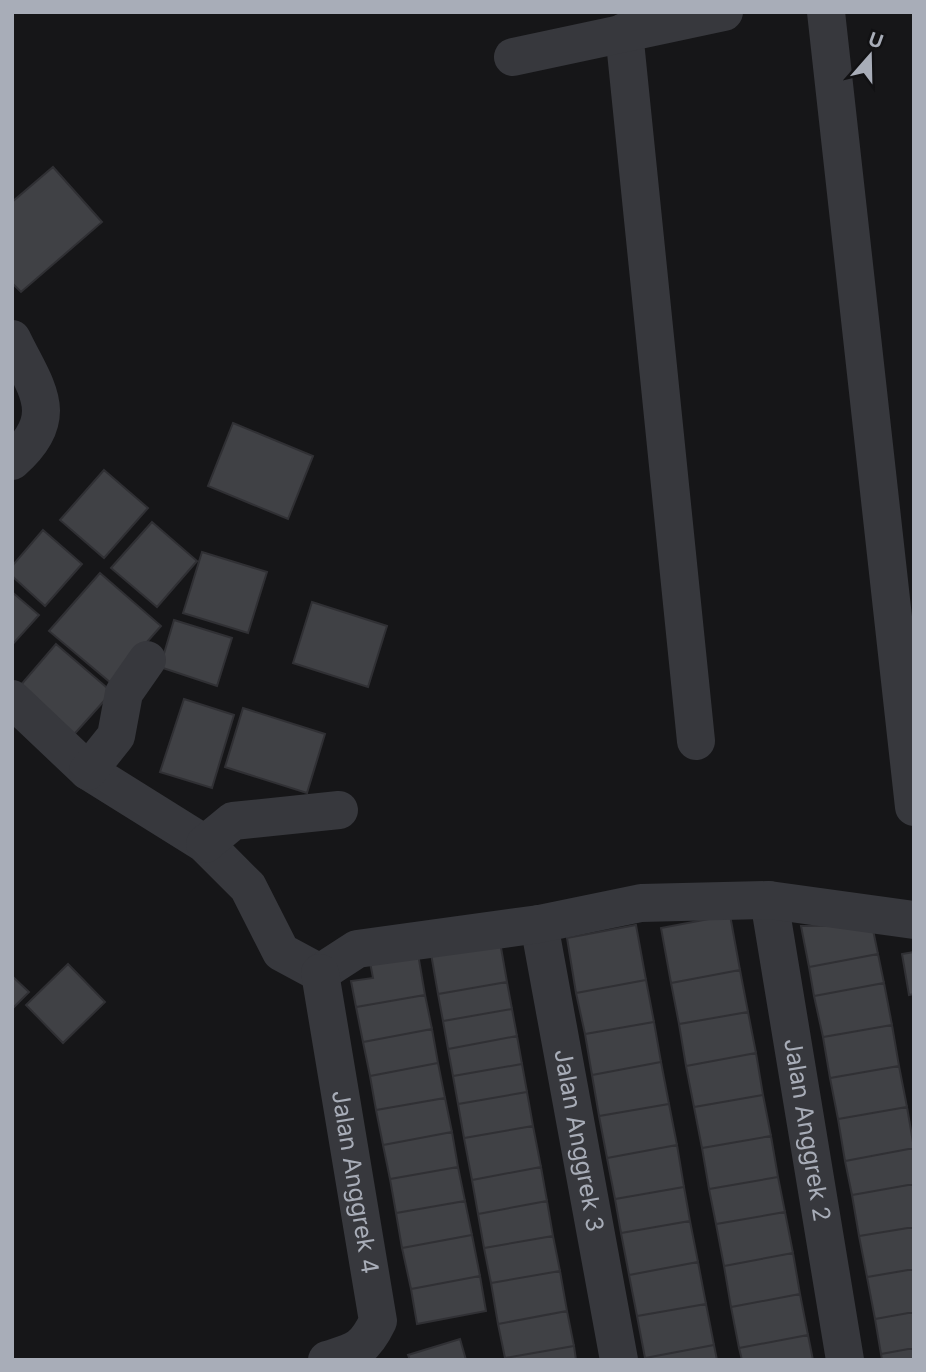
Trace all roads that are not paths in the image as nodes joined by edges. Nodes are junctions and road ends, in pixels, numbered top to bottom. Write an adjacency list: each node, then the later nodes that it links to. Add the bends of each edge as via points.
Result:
1 (724, 12): 3 (street)
2 (826, 12): 11 (street)
3 (624, 33): 4 (street); 9 (street)
4 (513, 57)
5 (12, 339): 6 (street, via 43,414 34,438)
6 (12, 461)
7 (146, 660): 10 (street, via 124,693 116,736)
8 (12, 699): 10 (street)
9 (696, 741)
10 (88, 771): 13 (street)
11 (914, 807)
12 (339, 810): 13 (street, via 233,821)
13 (205, 844): 17 (street, via 247,887 281,952)
14 (769, 900): 15 (street); 16 (street, via 641,903); 20 (street, Jalan Anggrek 2)
15 (914, 920)
16 (539, 924): 17 (street, via 358,949); 19 (street, Jalan Anggrek 3)
17 (320, 973): 18 (street, Jalan Anggrek 4, via 378,1321 369,1339 354,1352)
18 (327, 1360)
19 (619, 1360)
20 (845, 1360)

